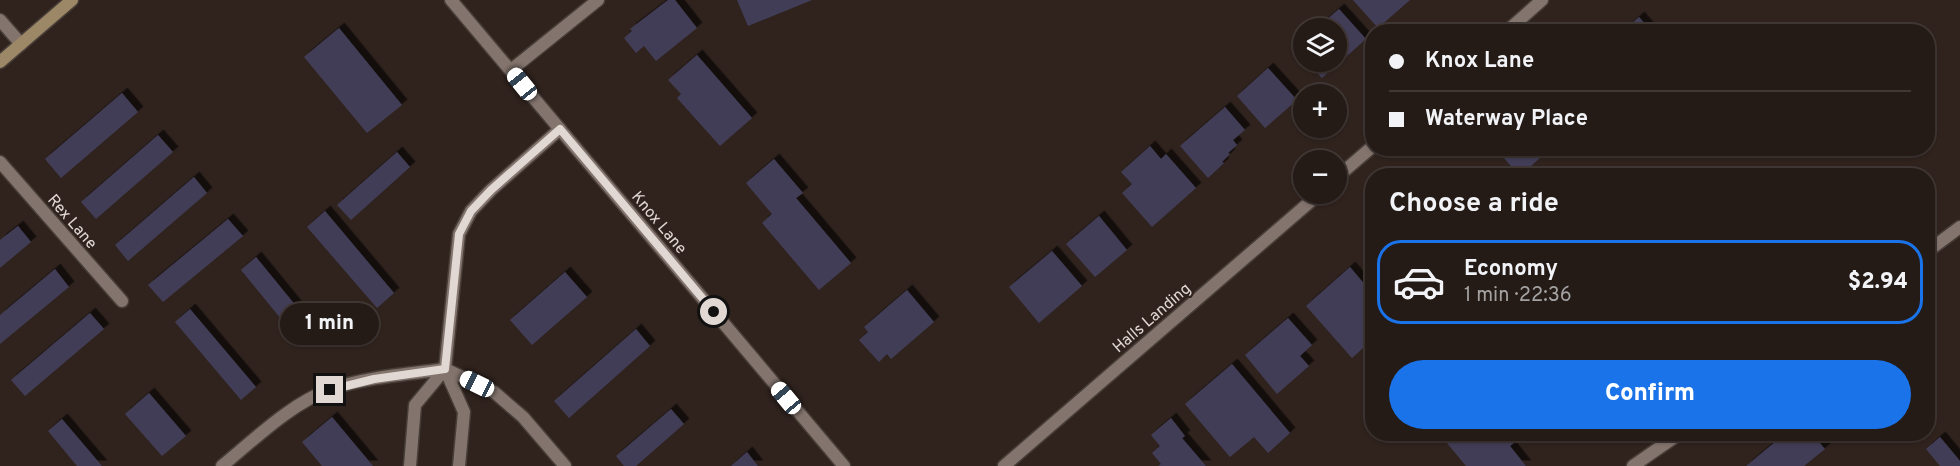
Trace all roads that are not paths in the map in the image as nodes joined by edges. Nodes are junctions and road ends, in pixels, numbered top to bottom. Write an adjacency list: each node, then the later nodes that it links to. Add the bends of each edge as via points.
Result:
1 (72, 0): 7 (street)
2 (451, 0): 9 (street, Knox Lane)
3 (598, 0): 9 (street)
4 (1542, 0): 6 (street)
5 (0, 20): 7 (street)
6 (1515, 24)
7 (21, 44): 8 (street)
8 (0, 62)
9 (511, 70): 10 (street, Knox Lane)
10 (560, 129): 18 (street, via 491,190 471,211 459,234); 24 (street, Knox Lane)
11 (1365, 153): 13 (street)
12 (0, 162): 17 (street, Rex Lane)
13 (1347, 169)
14 (1307, 204): 25 (street, Halls Landing)
15 (1960, 227): 16 (street)
16 (1935, 246)
17 (122, 301)
18 (445, 369): 20 (street, via 330,390 290,411); 21 (street, via 415,405); 22 (street, via 464,412); 23 (street, via 494,392 523,417)
19 (1669, 441): 26 (street)
20 (222, 466)
21 (410, 466)
22 (459, 466)
23 (565, 466)
24 (844, 466)
25 (1004, 466)
26 (1633, 466)

